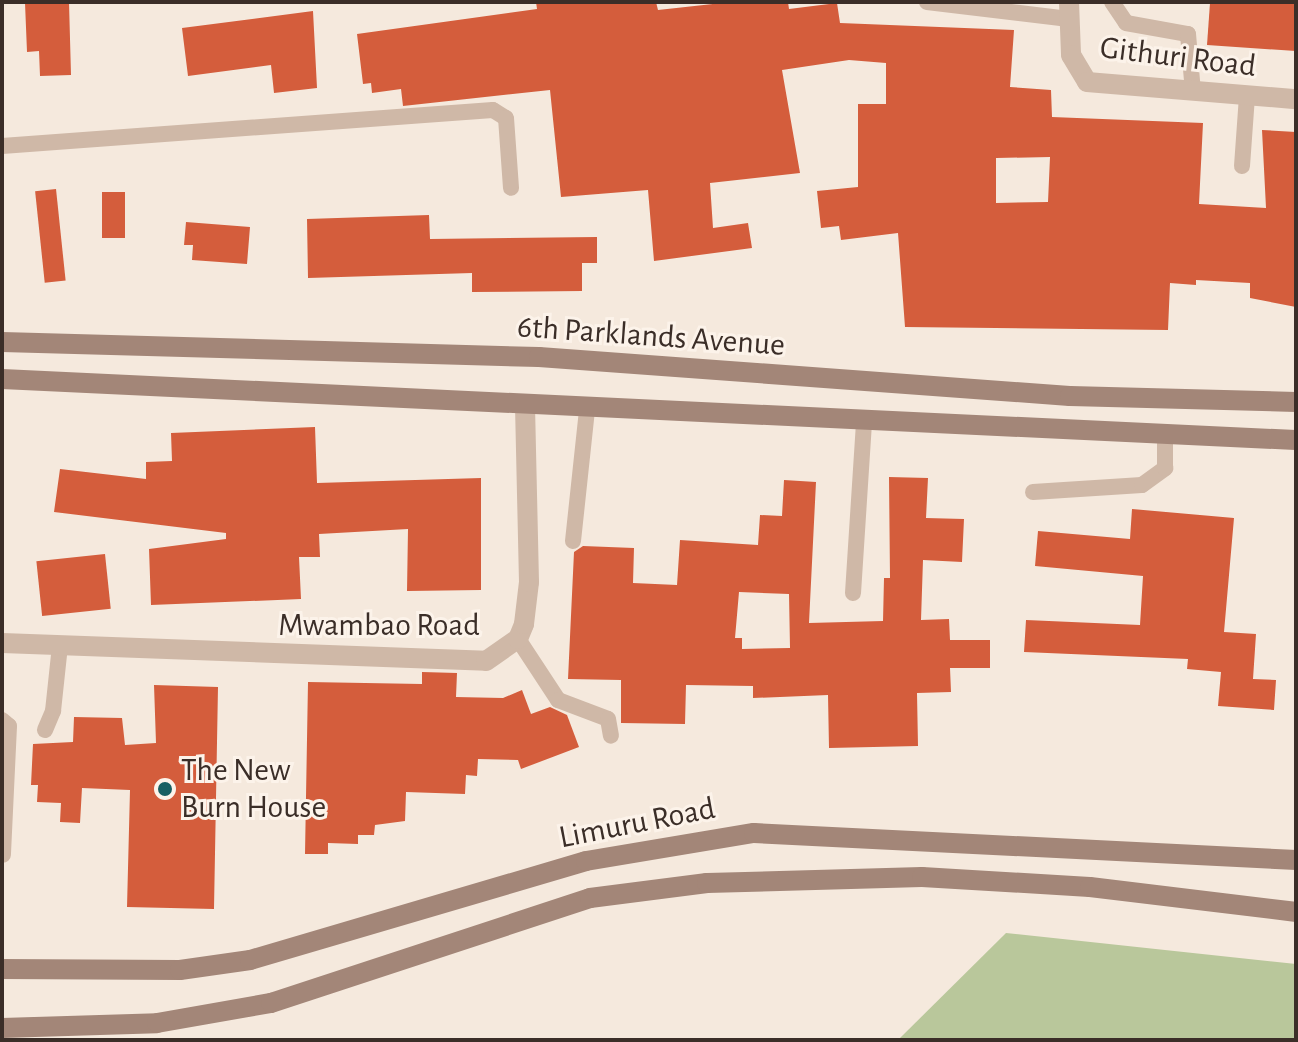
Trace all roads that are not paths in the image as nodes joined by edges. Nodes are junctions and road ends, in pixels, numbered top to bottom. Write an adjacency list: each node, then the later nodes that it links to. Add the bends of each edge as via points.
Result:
1 (927, 2): 3 (lane)
2 (1112, 2): 4 (lane, via 1126,23 1188,34)
3 (1069, 10): 4 (street, Githuri Road, via 1071,55 1087,82)
4 (1193, 92): 5 (street, Githuri Road)
5 (1247, 96): 6 (street, Githuri Road); 8 (lane)
6 (1296, 99)
7 (2, 146): 9 (lane, via 493,110 506,118)
8 (1242, 166)
9 (511, 188)
10 (2, 342): 12 (main road, 6th Parklands Avenue, via 539,357 1070,396)
11 (2, 379): 13 (main road)
12 (1296, 402)
13 (525, 408): 14 (main road); 21 (street, Mwambao Road, via 529,582)
14 (587, 410): 15 (main road); 19 (lane)
15 (864, 424): 16 (main road); 20 (lane)
16 (1165, 438): 17 (main road); 18 (lane, via 1165,468 1142,485)
17 (1296, 440)
18 (1033, 492)
19 (573, 541)
20 (853, 593)
21 (518, 639): 23 (street, Mwambao Road, via 486,661); 26 (lane, via 558,700 608,719)
22 (2, 643): 23 (street, Mwambao Road)
23 (60, 646): 25 (lane, via 53,711)
24 (2, 720): 27 (lane, via 9,726)
25 (45, 730)
26 (611, 736)
27 (3, 855)
28 (1296, 860): 30 (main road, Limuru Road, via 754,833 586,861 250,960 180,970)
29 (1296, 912): 31 (main road, via 1090,887 922,877 707,883 590,898 271,1003 157,1023)
30 (2, 969)
31 (2, 1028)

